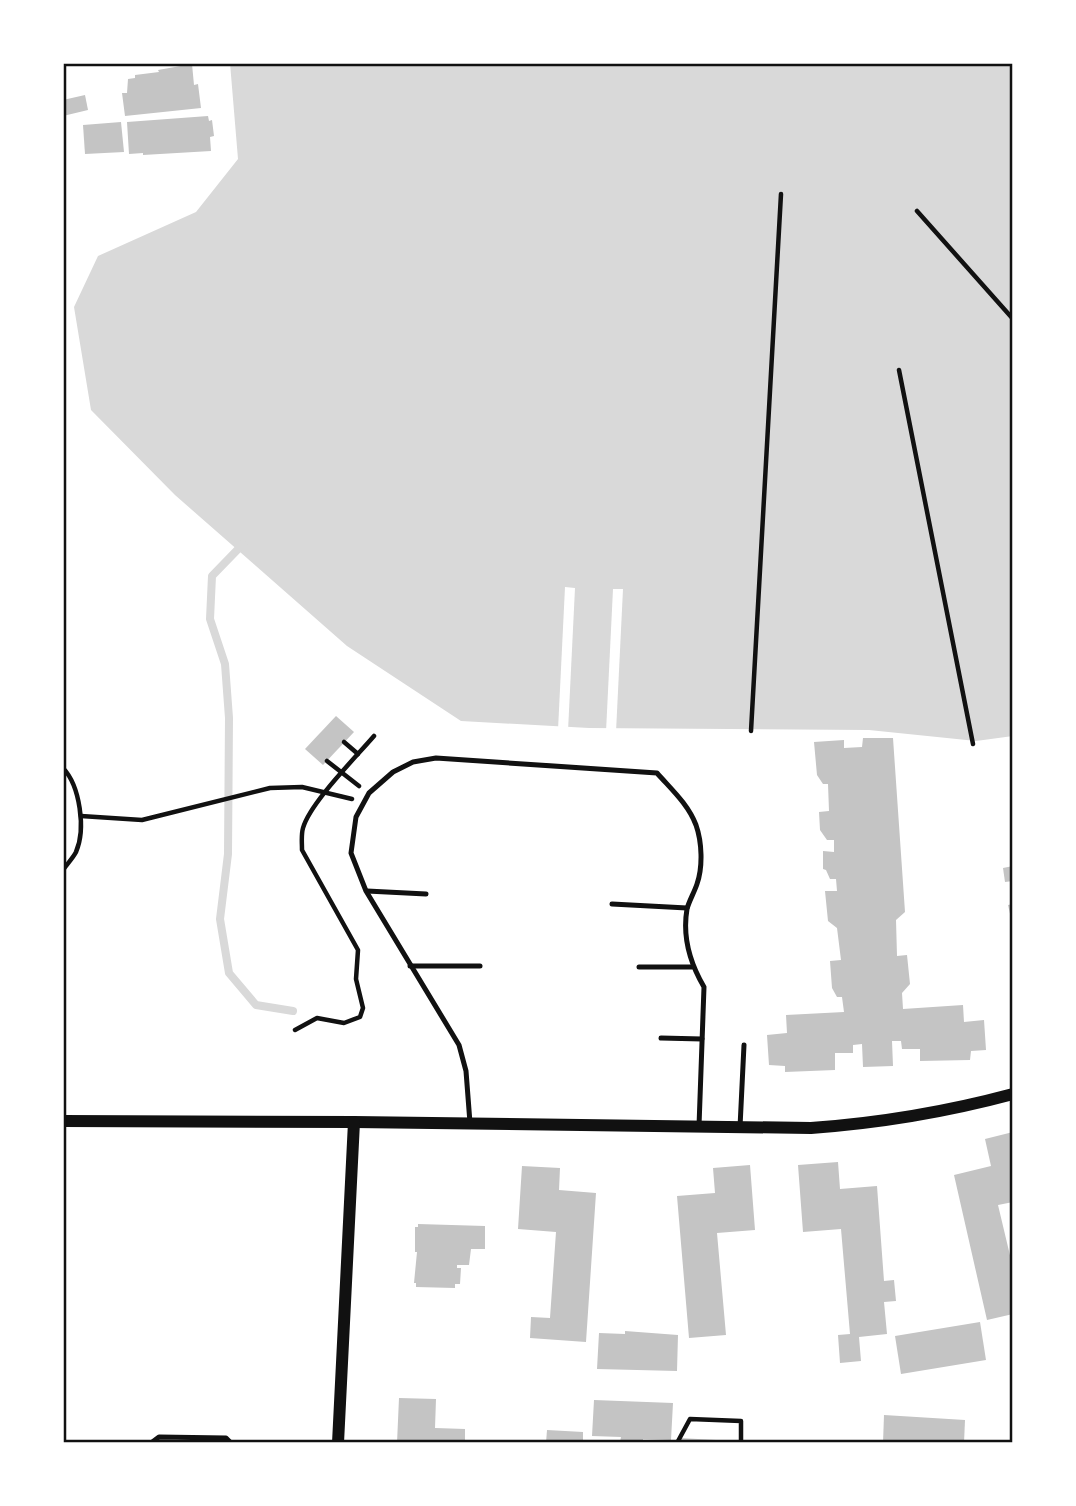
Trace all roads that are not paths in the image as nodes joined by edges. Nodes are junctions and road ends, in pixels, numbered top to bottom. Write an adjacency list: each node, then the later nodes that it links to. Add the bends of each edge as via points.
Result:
1 (366, 891): 2 (lane); 4 (lane, via 351,853 363,802 393,772 436,758 657,773 696,825 701,853 698,882); 5 (lane)
2 (426, 894)
3 (612, 904): 4 (lane)
4 (687, 908): 8 (lane, via 685,938)
5 (410, 966): 6 (lane); 15 (lane, via 459,1045)
6 (480, 967)
7 (639, 967): 8 (lane)
8 (692, 967): 10 (lane, via 704,987)
9 (661, 1038): 10 (lane)
10 (702, 1039): 16 (lane)
11 (744, 1045): 17 (lane)
12 (1013, 1094): 17 (street, via 863,1124)
13 (63, 1121): 14 (street)
14 (354, 1122): 15 (street); 20 (street)
15 (470, 1125): 16 (street)
16 (699, 1126): 17 (street)
17 (740, 1127)
18 (151, 1443): 19 (lane, via 159,1437 226,1438)
19 (231, 1443)
20 (338, 1443)

